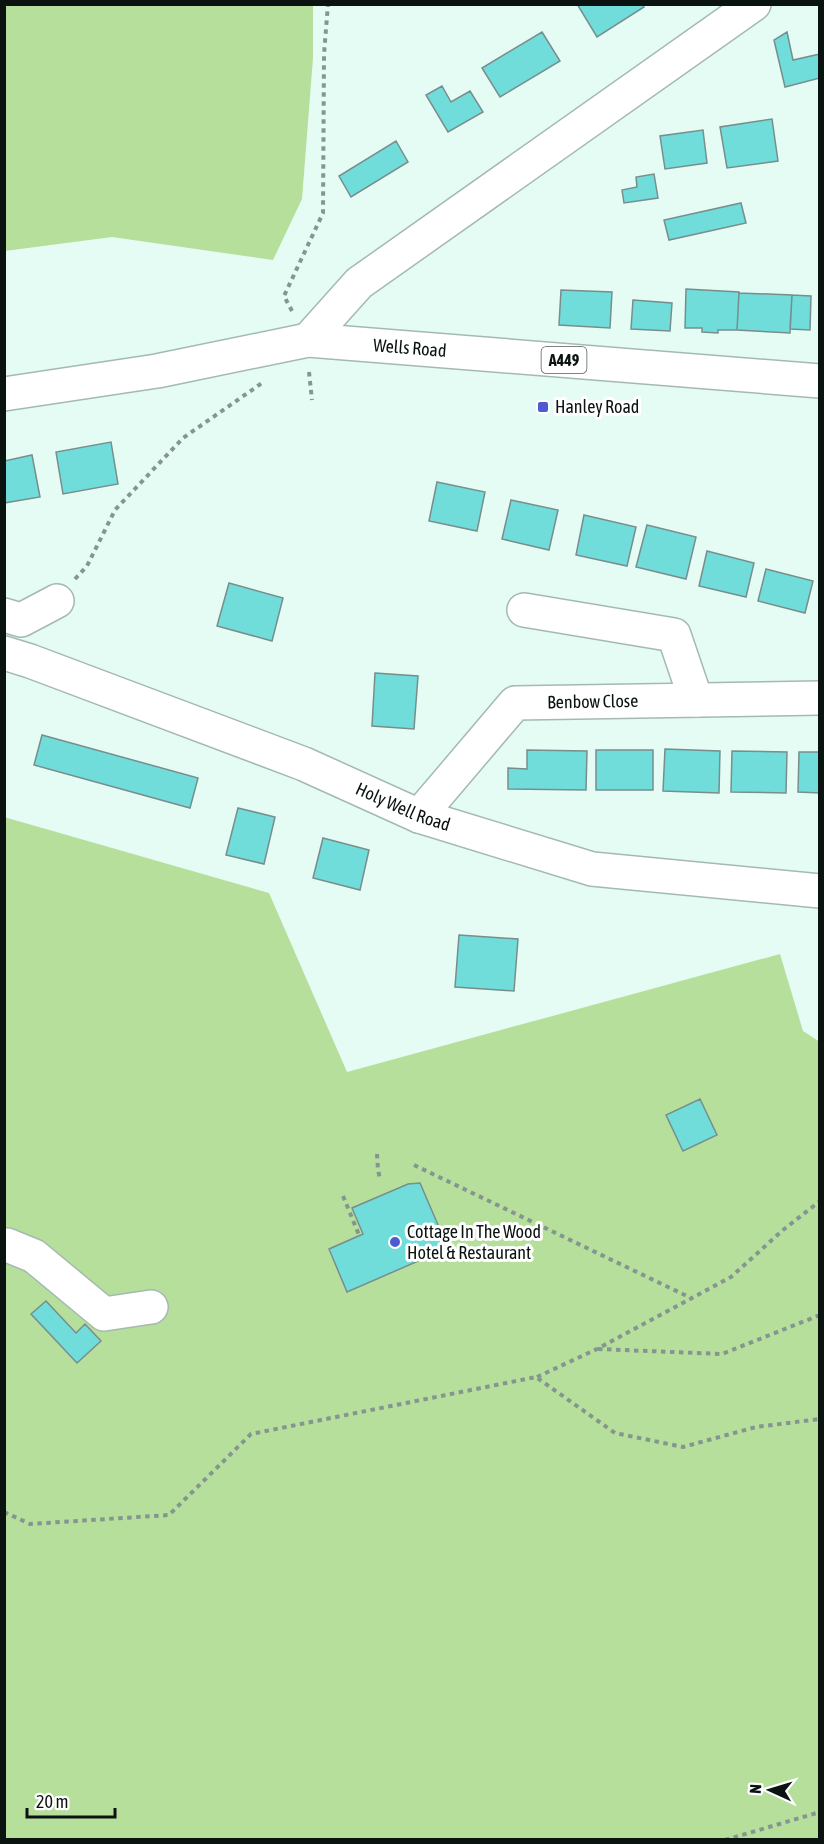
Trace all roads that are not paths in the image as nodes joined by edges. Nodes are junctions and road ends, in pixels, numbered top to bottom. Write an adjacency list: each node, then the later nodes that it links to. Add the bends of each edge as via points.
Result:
1 (754, 4): 2 (main road, via 359,283)
2 (308, 351): 3 (main road, Wells Road / A449); 4 (main road, Wells Road / A449)
3 (819, 381)
4 (4, 394)
5 (57, 601): 7 (main road, via 21,620)
6 (524, 610): 10 (main road, via 674,635)
7 (4, 615)
8 (4, 653): 11 (main road, Holy Well Road, via 304,764)
9 (819, 698): 10 (main road, Benbow Close)
10 (696, 700): 11 (main road, Benbow Close, via 515,703)
11 (419, 816): 12 (main road, Holy Well Road, via 592,869)
12 (819, 891)
13 (4, 1245): 14 (main road, via 34,1256 104,1314)
14 (151, 1307)

